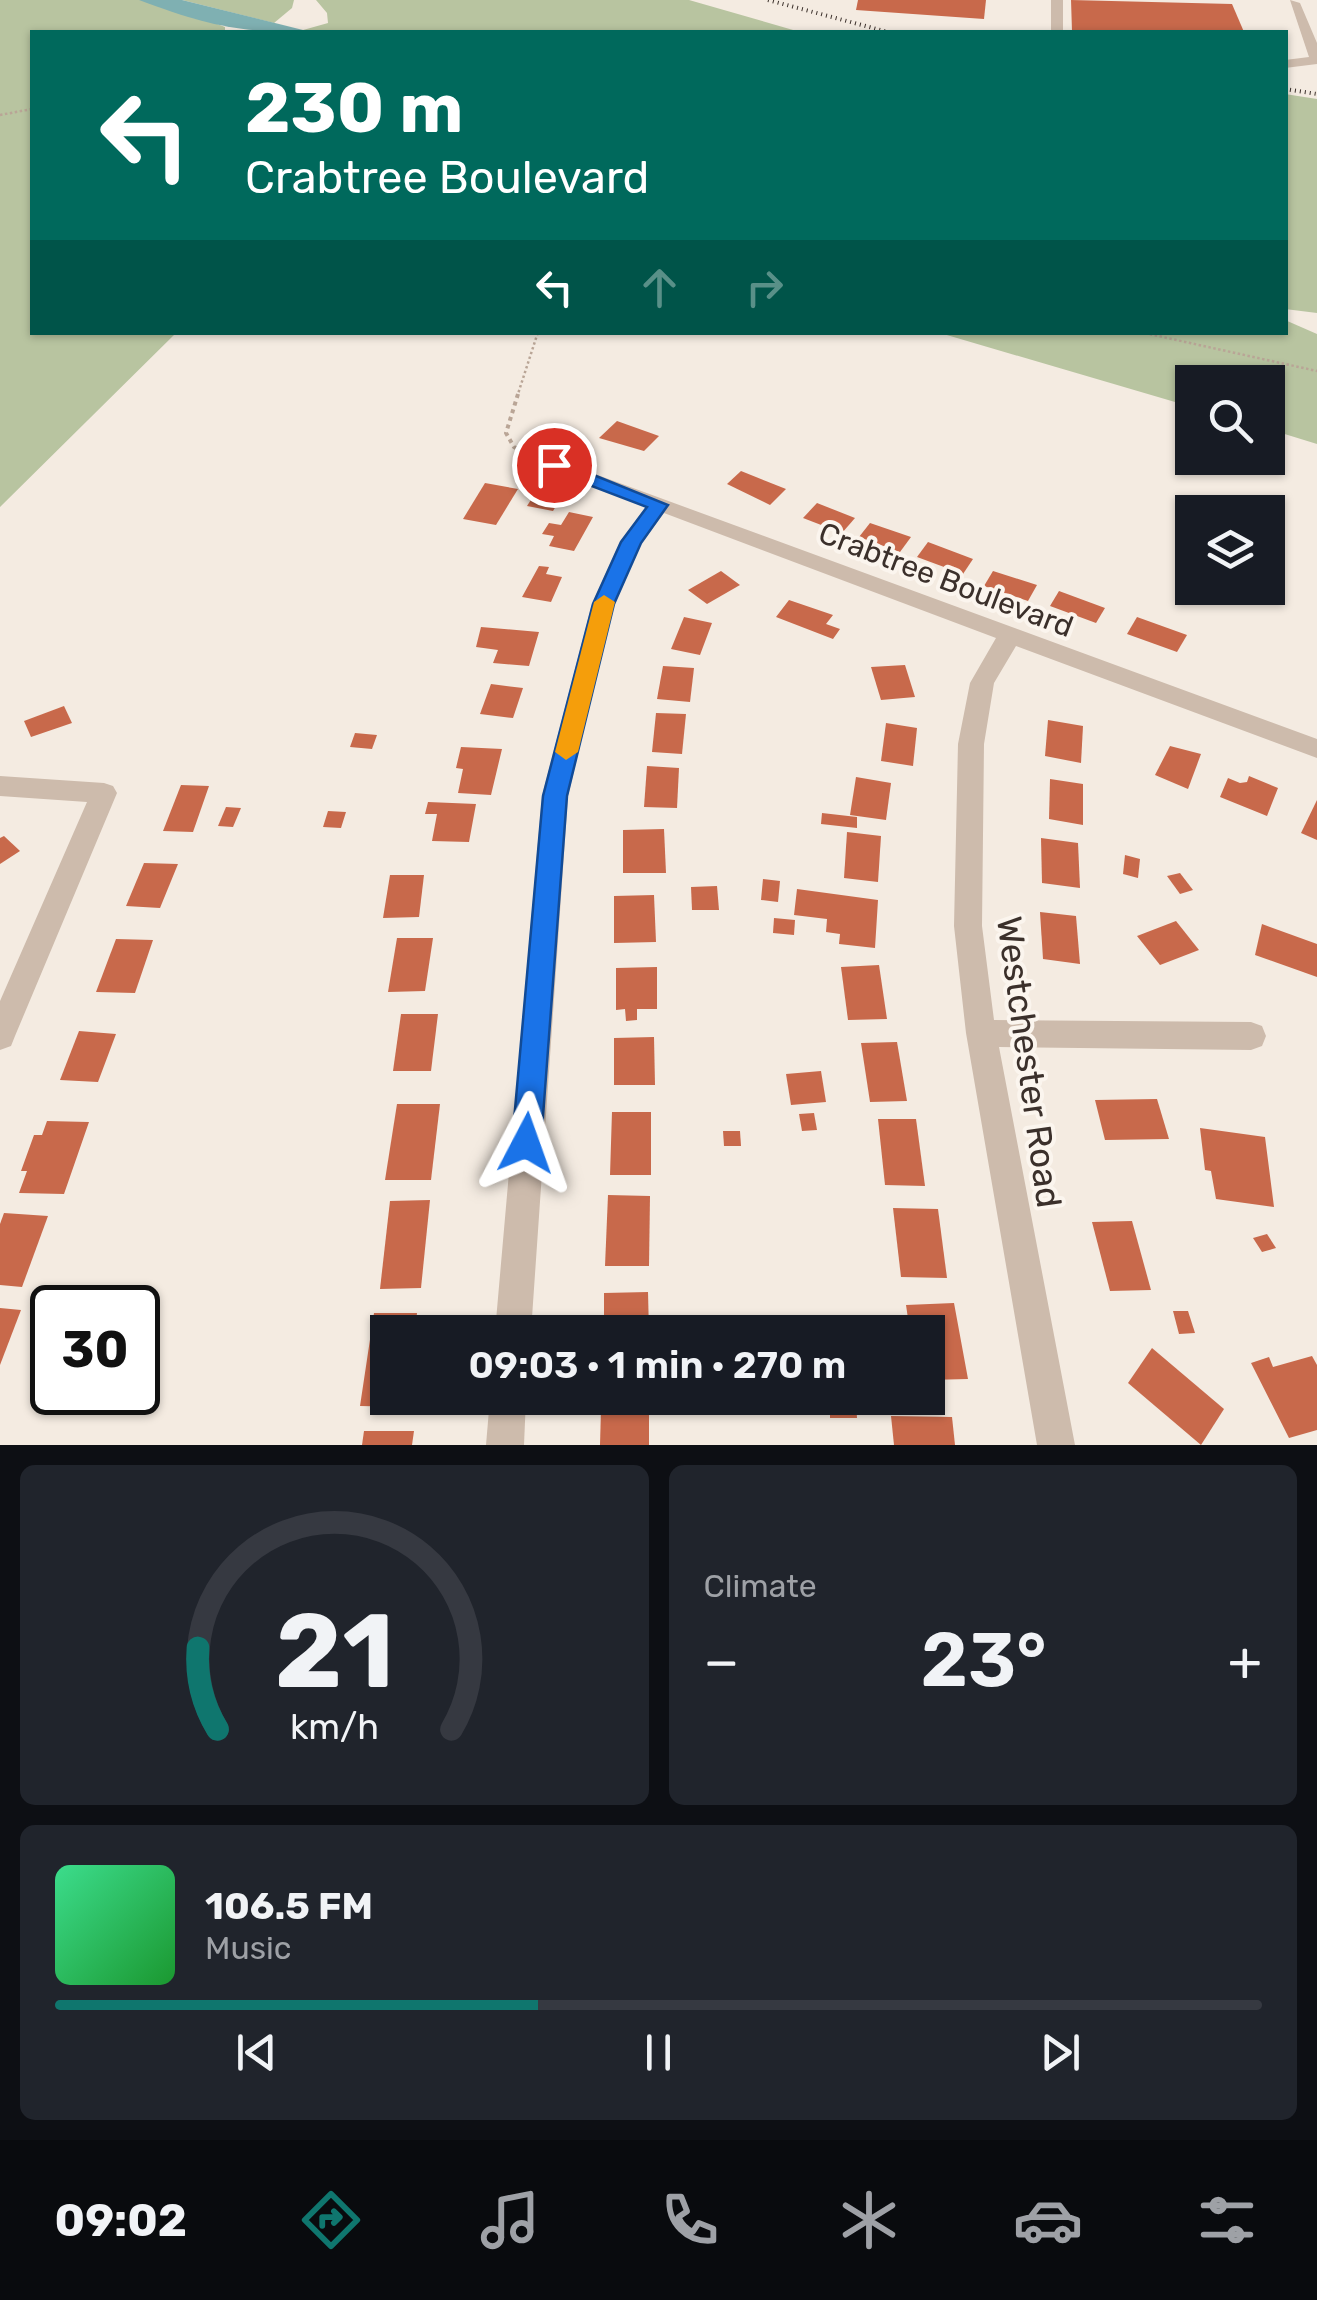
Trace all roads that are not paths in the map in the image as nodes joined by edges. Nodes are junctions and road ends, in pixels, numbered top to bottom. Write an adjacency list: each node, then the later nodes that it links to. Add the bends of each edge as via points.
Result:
1 (1057, 0): 3 (street)
2 (1294, 3): 4 (street)
3 (1057, 30)
4 (1317, 59): 5 (street)
5 (1288, 64)
6 (554, 465): 7 (street, Crabtree Boulevard)
7 (658, 505): 8 (street, Crabtree Boulevard); 14 (street, via 631,542 604,604 555,796)
8 (1010, 636): 9 (street, Crabtree Boulevard); 11 (street, Westchester Road, via 982,683 971,744 968,926)
9 (1317, 749)
10 (0, 786): 12 (street, via 104,793)
11 (981, 1033): 13 (street); 17 (street, Westchester Road)
12 (0, 1036)
13 (1251, 1036)
14 (514, 1315)
15 (507, 1415): 16 (street)
16 (505, 1445)
17 (1056, 1445)

